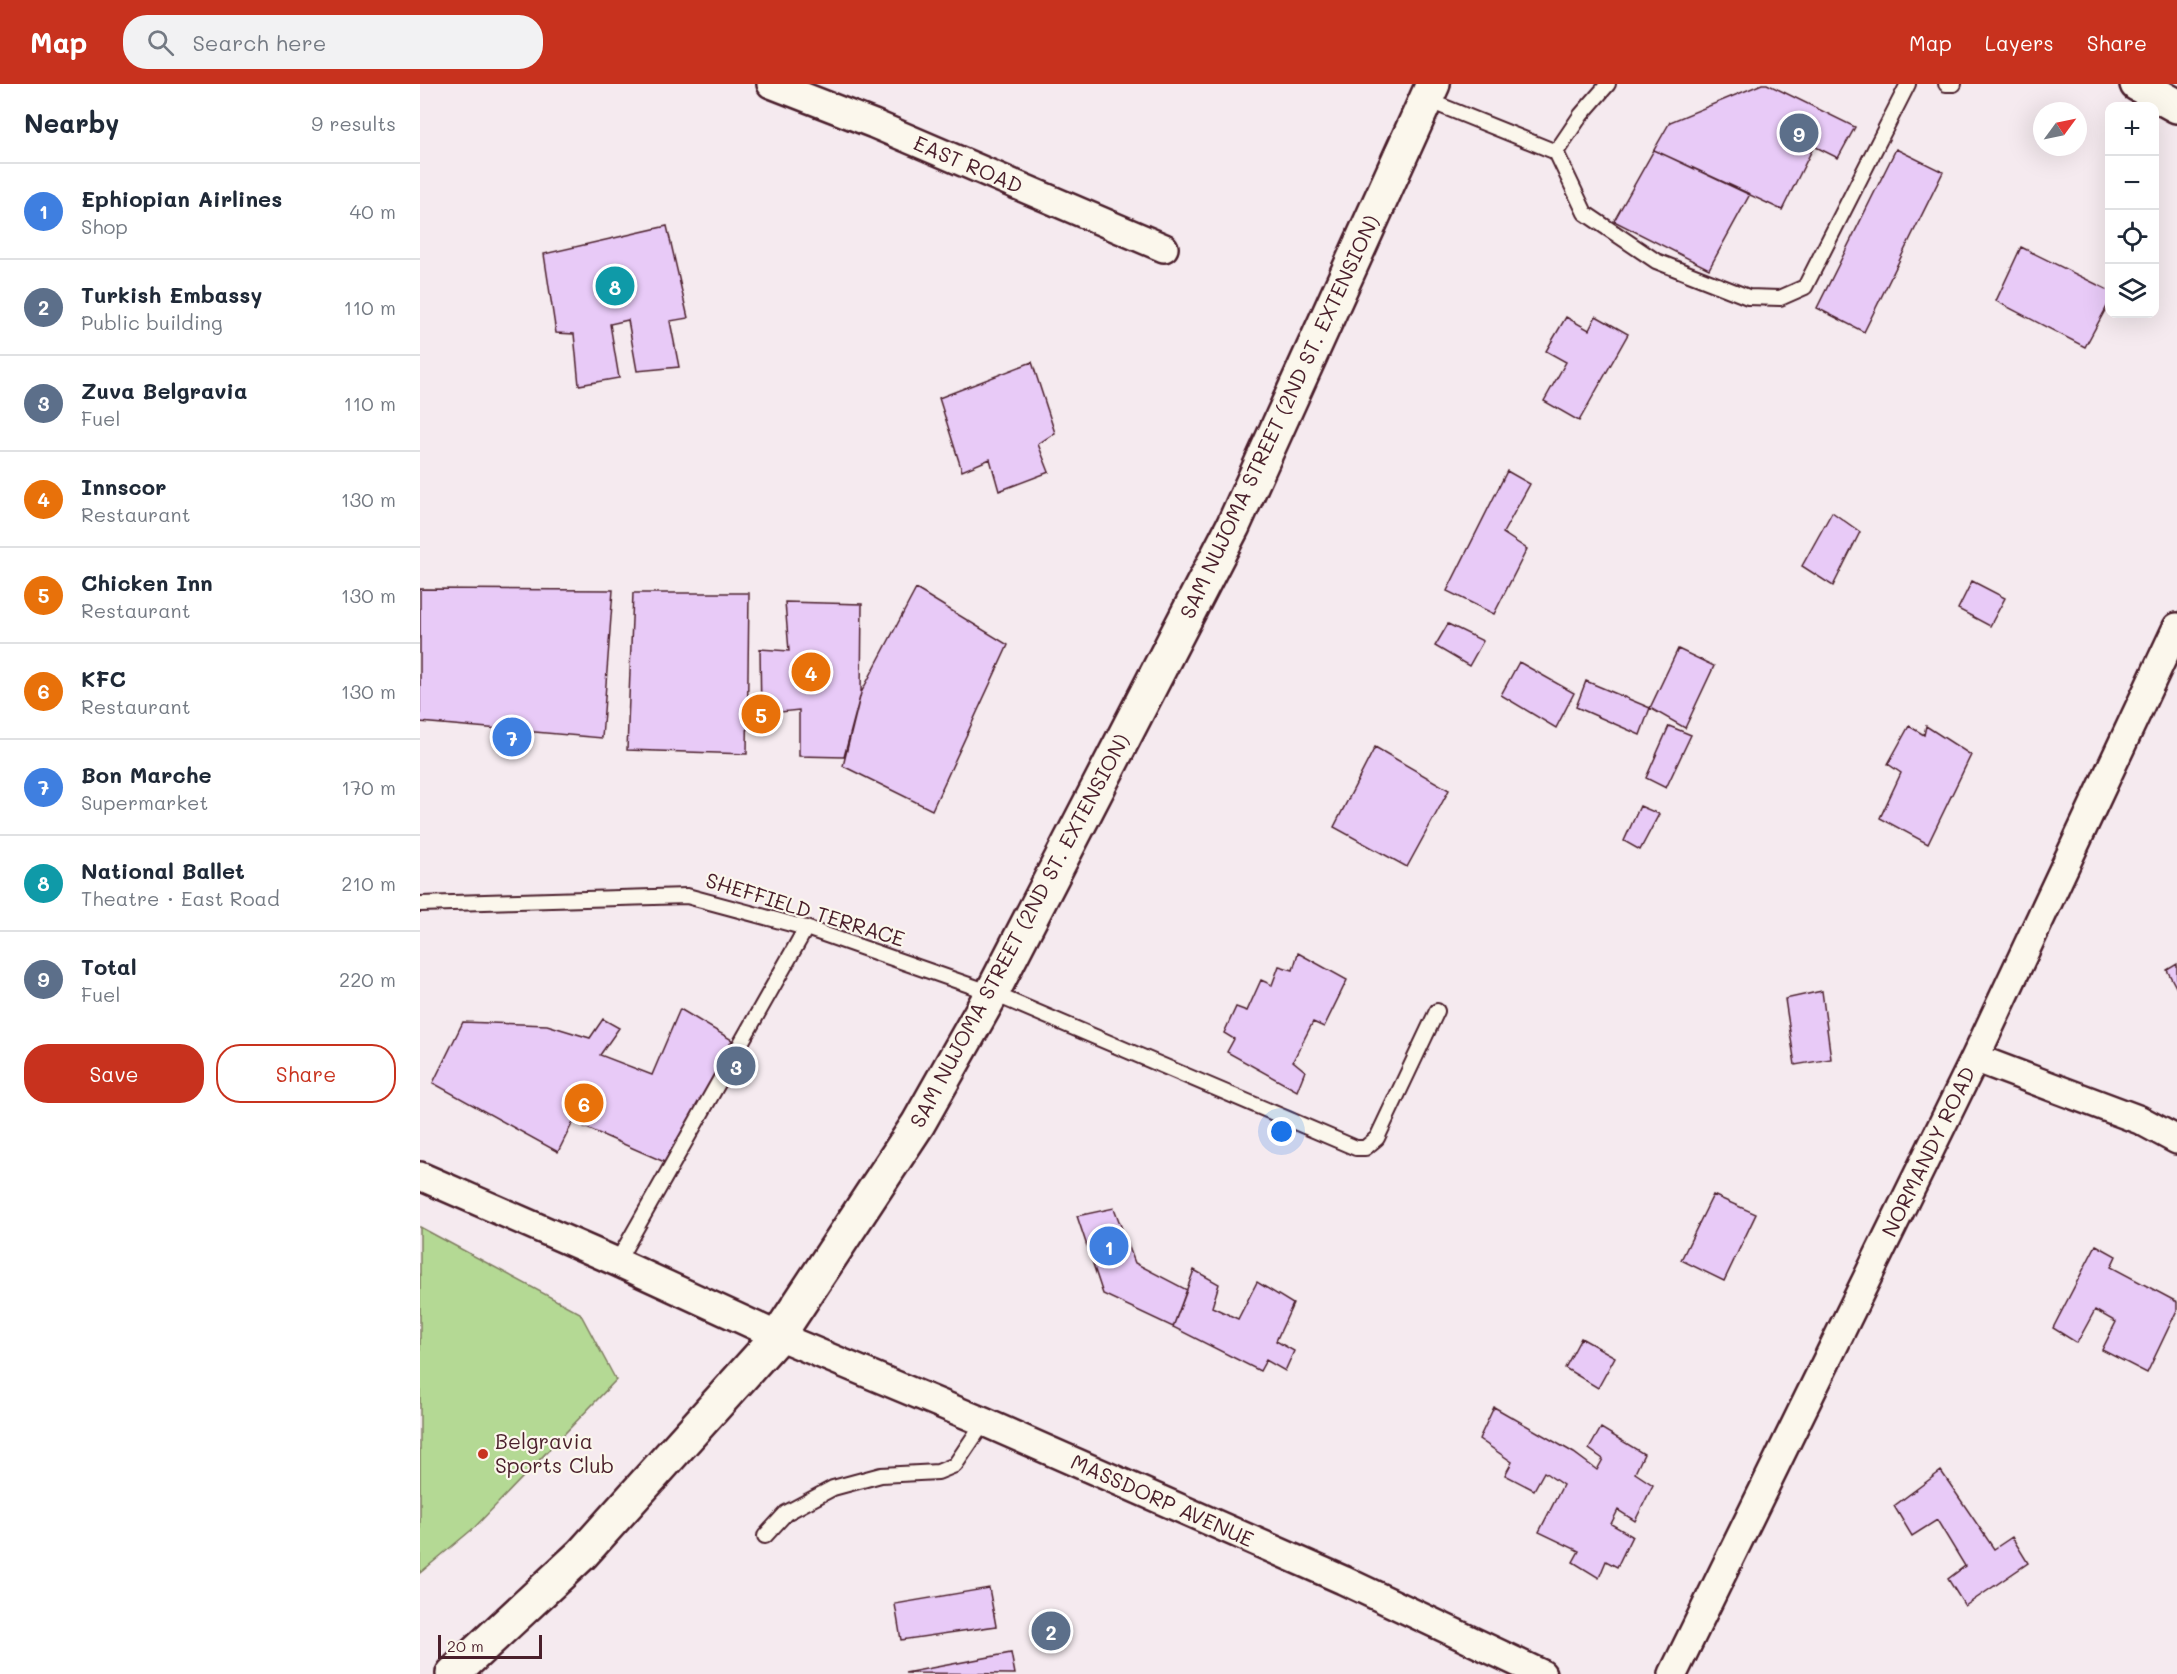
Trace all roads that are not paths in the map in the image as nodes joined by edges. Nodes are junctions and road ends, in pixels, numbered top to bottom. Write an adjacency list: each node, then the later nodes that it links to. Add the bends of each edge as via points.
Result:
1 (771, 84): 10 (street, EAST ROAD)
2 (1608, 84): 9 (lane)
3 (1908, 84): 9 (lane, via 1805,287 1780,298 1748,297 1656,261 1585,213)
4 (1946, 84): 5 (lane)
5 (1954, 84)
6 (2137, 84): 8 (main road)
7 (1430, 92): 9 (lane); 14 (main road, SAM NUJOMA STREET (2ND ST. EXTENSION), via 1233,526)
8 (2177, 106)
9 (1556, 152)
10 (1164, 248)
11 (2177, 627): 16 (street, NORMANDY ROAD)
12 (420, 904): 13 (lane, SHEFFIELD TERRACE, via 687,896)
13 (806, 928): 14 (lane, SHEFFIELD TERRACE); 19 (lane)
14 (992, 993): 15 (lane, SHEFFIELD TERRACE, via 1356,1148 1365,1148 1377,1138); 20 (main road, SAM NUJOMA STREET (2ND ST. EXTENSION), via 918,1124)
15 (1437, 1011)
16 (1975, 1059): 17 (street, via 2140,1120); 25 (street, NORMANDY ROAD)
17 (2177, 1140)
18 (420, 1176): 19 (street, MASSDORP AVENUE)
19 (617, 1262): 20 (street, MASSDORP AVENUE)
20 (778, 1336): 21 (street, MASSDORP AVENUE); 23 (main road, SAM NUJOMA STREET (2ND ST. EXTENSION), via 582,1554)
21 (984, 1422): 22 (lane, via 955,1465 938,1472 881,1475 833,1488 786,1513); 24 (street, MASSDORP AVENUE, via 1343,1580)
22 (765, 1536)
23 (465, 1670)
24 (1542, 1674)
25 (1673, 1674)

